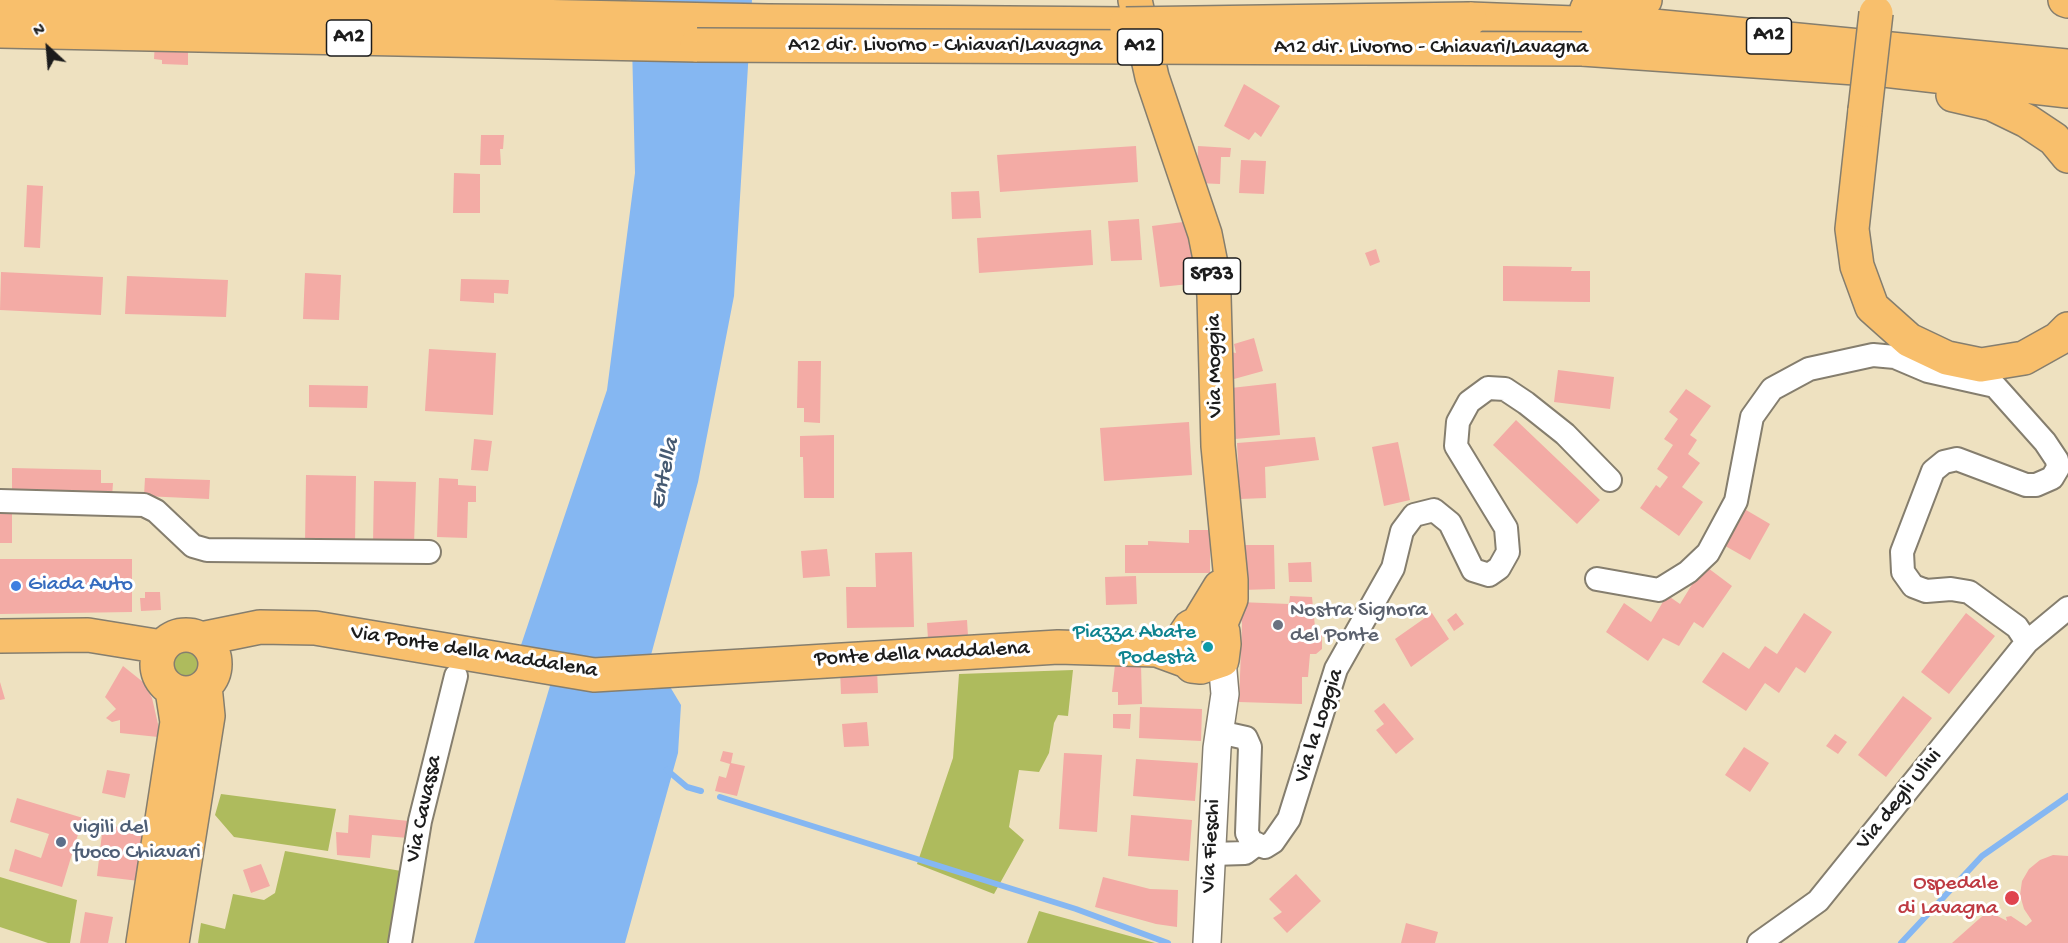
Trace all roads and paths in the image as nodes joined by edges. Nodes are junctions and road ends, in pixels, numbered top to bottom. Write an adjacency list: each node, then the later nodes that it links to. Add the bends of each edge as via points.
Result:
1 (1135, 0): 22 (main road, Via Moggia / SP33, via 1152,77 1205,234 1211,264 1218,446 1231,599)
2 (1645, 0): 5 (main road)
3 (0, 5): 5 (main road, A12, bridge, via 768,21 1126,24)
4 (1877, 7): 13 (main road, bridge, via 1852,229 1857,266 1872,307 1909,340)
5 (1478, 19): 8 (main road, A12, via 1653,26)
6 (0, 31): 7 (main road, A12 dir. Livorno - Chiavari/Lavagna / A12, bridge, via 710,45)
7 (1642, 53): 9 (main road, A12 dir. Livorno - Chiavari/Lavagna / A12, via 1884,70); 10 (main road, via 1750,71 1959,96 1992,104 2027,121 2054,139)
8 (2068, 66)
9 (2068, 92)
10 (2068, 156)
11 (2068, 311): 13 (main road, via 2049,332 2012,350)
12 (2068, 329): 13 (main road, via 2024,358 1981,366)
13 (1947, 358)
14 (1610, 480): 29 (street, Via la Loggia, via 1565,434 1505,389 1488,388 1469,402 1458,422 1456,446 1506,528 1508,552 1499,568 1489,575 1473,570 1450,523 1434,510 1414,515 1402,531 1393,568 1336,669 1289,819 1273,842 1265,847)
15 (0, 501): 16 (street, via 144,505 156,511 193,546 207,550)
16 (429, 552)
17 (1597, 579): 21 (street, via 1659,590 1688,572 1708,553 1736,501 1752,417 1772,389 1809,369 1873,355 1895,357 1928,371 1995,386 2057,460 2058,468 2052,478 2036,485 2026,485 1957,459 1944,462 1933,471 1902,552 1903,572 1913,586 1926,591 1969,592 2017,627)
18 (2068, 608): 21 (street, Via degli Ulivi)
19 (0, 636): 23 (main road, via 88,635)
20 (201, 639): 23 (main road, via 184,635); 24 (main road, Via Ponte della Maddalena, via 260,627 315,628 594,675); 26 (main road, via 215,662)
21 (2027, 642): 35 (street, Via degli Ulivi, via 1818,901)
22 (1201, 644): 24 (main road, Ponte della Maddalena, via 1156,650 1058,647); 28 (street, Via Moggia / SP33, via 1225,694)
23 (162, 647): 27 (main road, via 159,675)
24 (785, 663)
25 (456, 676): 33 (street, Via Cavassa, via 420,821)
26 (205, 686): 27 (main road, via 189,693); 32 (main road, via 208,716)
27 (172, 690): 31 (main road, via 177,722)
28 (1219, 734): 29 (street, via 1246,738 1250,747 1247,833 1252,843); 30 (street, Via Fieschi / SP33)
29 (1257, 844): 30 (street, Via la Loggia, via 1245,853)
30 (1212, 854): 34 (street, Via Fieschi / SP33)
31 (143, 943)
32 (172, 943)
33 (400, 943)
34 (1207, 943)
35 (1758, 943)

